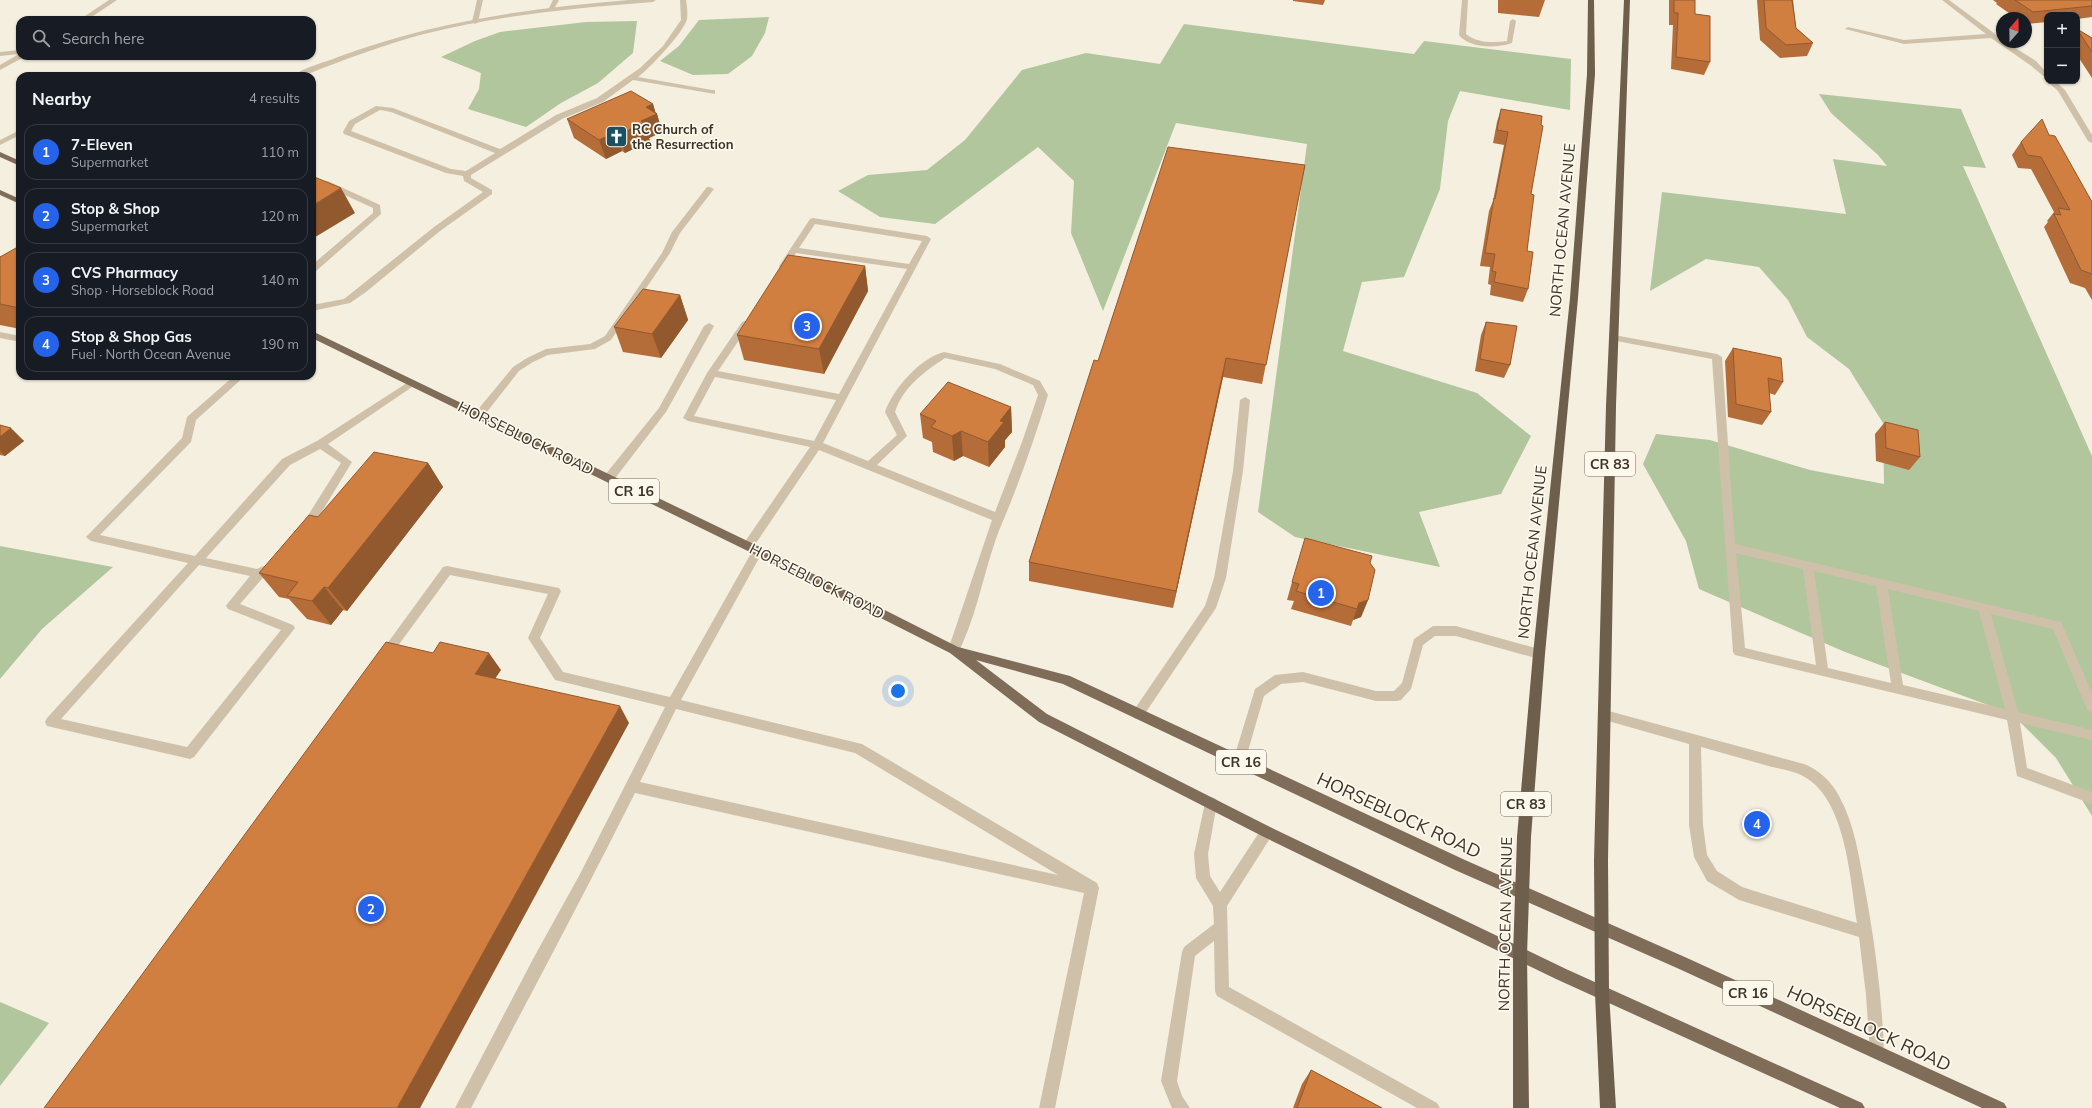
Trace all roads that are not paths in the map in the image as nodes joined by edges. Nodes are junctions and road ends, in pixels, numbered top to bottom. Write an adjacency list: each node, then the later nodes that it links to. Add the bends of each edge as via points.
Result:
1 (114, 0): 11 (street)
2 (480, 0): 13 (street)
3 (556, 0): 10 (street)
4 (653, 0): 10 (street)
5 (683, 0): 22 (street, via 684,20 665,47)
6 (1465, 0): 12 (street, via 1462,35 1469,41 1500,44 1510,42)
7 (1591, 0): 70 (highway, NORTH OCEAN AVENUE / CR 83, via 1591,74 1574,298)
8 (1627, 0): 47 (highway, CR 83)
9 (1945, 0): 15 (street)
10 (552, 8): 13 (street)
11 (88, 16)
12 (1512, 21)
13 (475, 22): 20 (street, via 394,40)
14 (1848, 29): 15 (street, via 1904,42)
15 (1992, 36): 21 (street, via 2033,63)
16 (16, 52): 17 (street)
17 (0, 54)
18 (16, 59): 19 (street)
19 (0, 68)
20 (307, 72)
21 (2044, 74)
22 (632, 78): 24 (street); 28 (street, via 600,100 559,117)
23 (2054, 84): 26 (street, via 2061,90)
24 (712, 92)
25 (16, 134): 27 (street)
26 (2092, 141)
27 (0, 144)
28 (500, 152): 31 (street); 31 (street, via 393,110 379,108 352,123 348,132 449,171)
29 (0, 154): 30 (main road)
30 (16, 162)
31 (467, 174): 40 (street, via 467,179 489,192 437,229 347,301)
32 (316, 182): 37 (street, via 326,182 377,207 377,214)
33 (710, 189): 54 (street, via 676,232 666,253 608,338 592,347 546,352 530,360 516,369)
34 (0, 192): 35 (main road)
35 (16, 200)
36 (793, 253): 38 (street); 38 (street, via 813,221 927,239); 39 (street, via 795,260)
37 (316, 267)
38 (912, 267): 52 (street)
39 (782, 274)
40 (316, 307)
41 (751, 315): 48 (street)
42 (709, 326): 58 (street, via 664,410)
43 (753, 326): 48 (street, via 749,333)
44 (0, 335): 46 (street)
45 (316, 336): 51 (main road, HORSEBLOCK ROAD / CR 16)
46 (16, 338)
47 (1614, 338): 61 (street, via 1717,357); 77 (highway, CR 83)
48 (728, 348): 49 (street)
49 (712, 373): 52 (street); 56 (street, via 688,418)
50 (236, 380): 63 (street, via 191,420 187,439 91,537)
51 (413, 383): 54 (main road, HORSEBLOCK ROAD / CR 16); 55 (street)
52 (842, 398): 56 (street)
53 (1246, 400): 76 (street, via 1238,471 1220,578 1210,608)
54 (478, 415): 58 (main road, HORSEBLOCK ROAD / CR 16)
55 (321, 444): 60 (street, via 348,462 311,520); 63 (street, via 286,462)
56 (817, 445): 57 (street); 62 (street)
57 (869, 466): 59 (street); 59 (street, via 902,436 890,412 893,402 907,384 928,365 944,355 997,366 1037,383 1043,395 1033,429)
58 (609, 478): 62 (main road, HORSEBLOCK ROAD / CR 16)
59 (999, 518): 69 (street)
60 (295, 536)
61 (1730, 548): 65 (street); 72 (street, via 1739,652)
62 (753, 549): 69 (main road, HORSEBLOCK ROAD / CR 16); 74 (street)
63 (198, 560): 66 (street); 66 (street, via 51,722 190,753 289,628 232,606)
64 (269, 563): 66 (street)
65 (1808, 566): 67 (street); 72 (street)
66 (259, 574)
67 (1881, 583): 68 (street); 73 (street)
68 (1984, 608): 75 (street, via 2057,625); 78 (street)
69 (954, 650): 76 (main road, HORSEBLOCK ROAD / CR 16, via 1066,680); 84 (main road, HORSEBLOCK ROAD / CR 16, via 1043,718)
70 (1539, 654): 81 (street, via 1456,631 1433,632 1418,642 1407,685 1397,696 1376,696 1303,677 1279,679 1259,693); 87 (highway, NORTH OCEAN AVENUE / CR 83)
71 (377, 666): 74 (street, via 447,570 555,591 534,638 560,676)
72 (1823, 672): 73 (street)
73 (1898, 690): 78 (street)
74 (673, 703): 82 (street); 86 (street, via 858,748)
75 (2092, 707)
76 (1138, 714): 81 (main road, HORSEBLOCK ROAD / CR 16)
77 (1605, 715): 80 (street); 90 (highway, CR 83)
78 (2013, 717): 79 (street); 83 (street, via 2021,772)
79 (2092, 735)
80 (1695, 740): 91 (street, via 1804,770 1826,786 1842,818 1851,851); 91 (street, via 1696,825 1701,857 1712,876 1739,894)
81 (1239, 761): 87 (main road, HORSEBLOCK ROAD / CR 16)
82 (631, 786): 86 (street); 95 (street)
83 (2092, 798)
84 (1211, 804): 85 (main road, HORSEBLOCK ROAD / CR 16); 88 (street, via 1202,854 1203,878)
85 (1267, 832): 88 (street); 92 (main road, HORSEBLOCK ROAD / CR 16)
86 (1092, 888): 96 (street)
87 (1521, 892): 90 (main road, HORSEBLOCK ROAD / CR 16); 92 (highway, NORTH OCEAN AVENUE / CR 83)
88 (1220, 904): 89 (street)
89 (1220, 928): 97 (street, via 1189,952 1169,1081 1176,1101); 98 (street, via 1222,991)
90 (1601, 928): 93 (highway, CR 83); 94 (main road, HORSEBLOCK ROAD / CR 16)
91 (1865, 932): 94 (street, via 1876,1007)
92 (1520, 955): 93 (main road, HORSEBLOCK ROAD / CR 16); 99 (highway, NORTH OCEAN AVENUE / CR 83)
93 (1602, 994): 100 (highway, CR 83); 101 (main road, HORSEBLOCK ROAD / CR 16)
94 (1877, 1052): 102 (main road, HORSEBLOCK ROAD / CR 16)
95 (463, 1108)
96 (1047, 1108)
97 (1182, 1108)
98 (1432, 1108)
99 (1521, 1108)
100 (1608, 1108)
101 (1857, 1108)
102 (1999, 1108)

